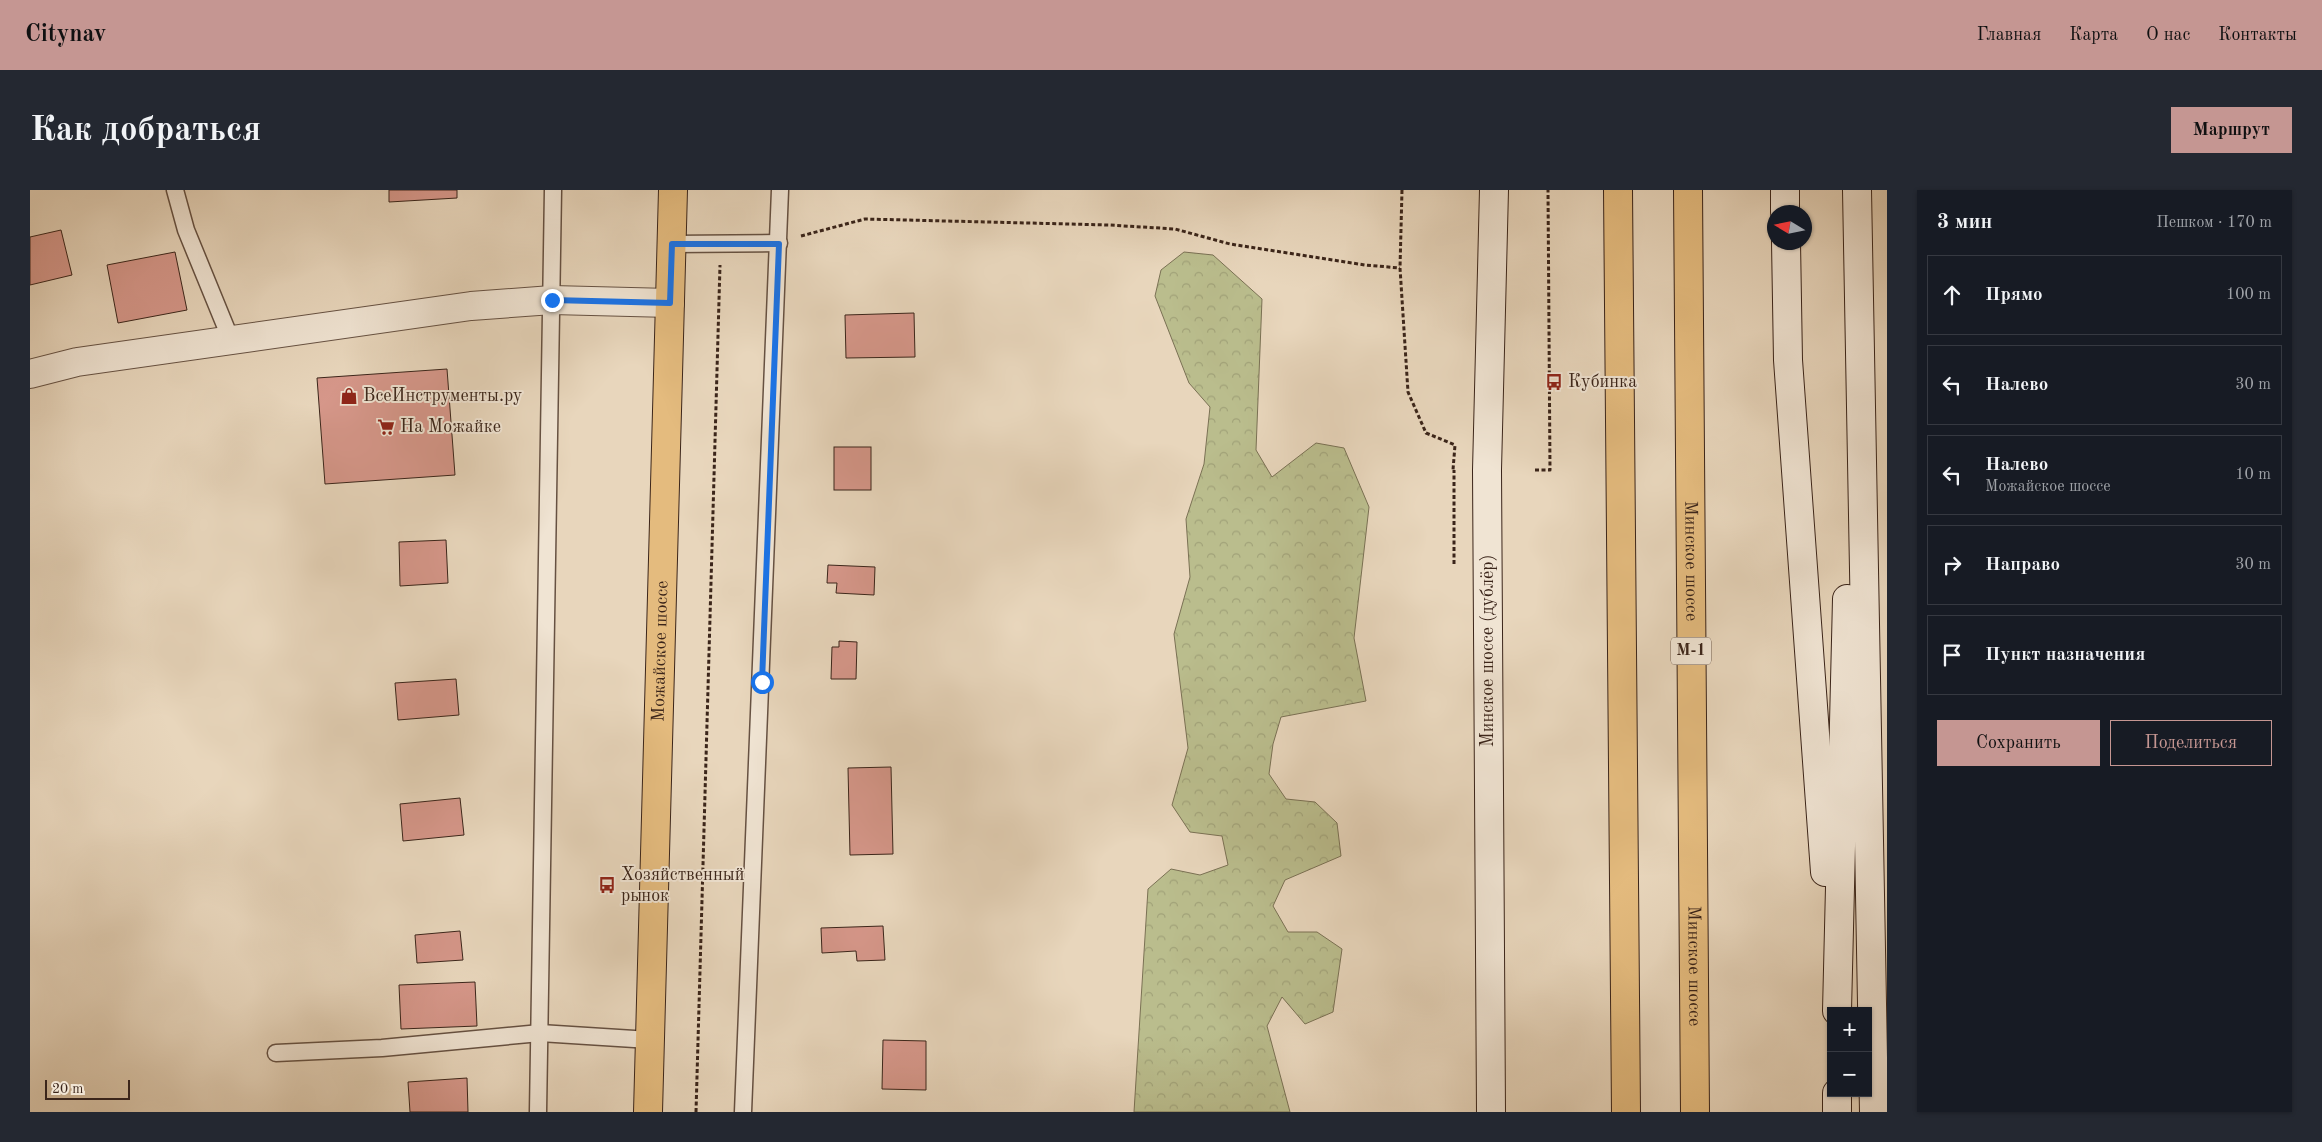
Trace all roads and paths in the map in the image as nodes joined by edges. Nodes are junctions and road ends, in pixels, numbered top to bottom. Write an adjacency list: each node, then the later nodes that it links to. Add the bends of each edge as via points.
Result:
1 (175, 190): 20 (lane, via 186,230)
2 (553, 190): 18 (lane)
3 (673, 190): 13 (main road, Можайское шоссе)
4 (780, 190): 15 (lane)
5 (1402, 190): 17 (path)
6 (1494, 190): 36 (main road, Минское шоссе (дублёр), via 1486,470)
7 (1548, 190): 24 (path, via 1550,470)
8 (1618, 190): 37 (main road)
9 (1688, 190): 38 (main road, Минское шоссе / М-1)
10 (1785, 190): 12 (main road)
11 (1857, 190): 26 (main road); 40 (main road)
12 (1785, 205)
13 (672, 244): 14 (lane); 19 (main road, Можайское шоссе)
14 (720, 244): 15 (lane); 34 (path)
15 (779, 244): 17 (path, via 865,219 1109,225 1175,228 1230,244); 35 (lane)
16 (1786, 250): 27 (main road, via 1788,370)
17 (1400, 268): 22 (path, via 1408,392 1426,433 1456,445)
18 (552, 300): 19 (main road); 20 (main road, via 471,306); 28 (lane)
19 (670, 303): 29 (main road, Можайское шоссе)
20 (231, 340): 21 (main road, via 77,362)
21 (30, 374)
22 (1453, 470): 23 (path); 25 (path)
23 (1462, 470)
24 (1535, 470)
25 (1454, 564)
26 (1836, 1007)
27 (1836, 1007)
28 (540, 1033): 29 (lane); 30 (lane, via 382,1048); 32 (lane)
29 (650, 1040): 33 (main road, Можайское шоссе)
30 (276, 1053)
31 (1837, 1097): 39 (main road)
32 (538, 1112)
33 (648, 1112)
34 (696, 1112)
35 (744, 1112)
36 (1491, 1112)
37 (1626, 1112)
38 (1695, 1112)
39 (1837, 1112)
40 (1874, 1112)

